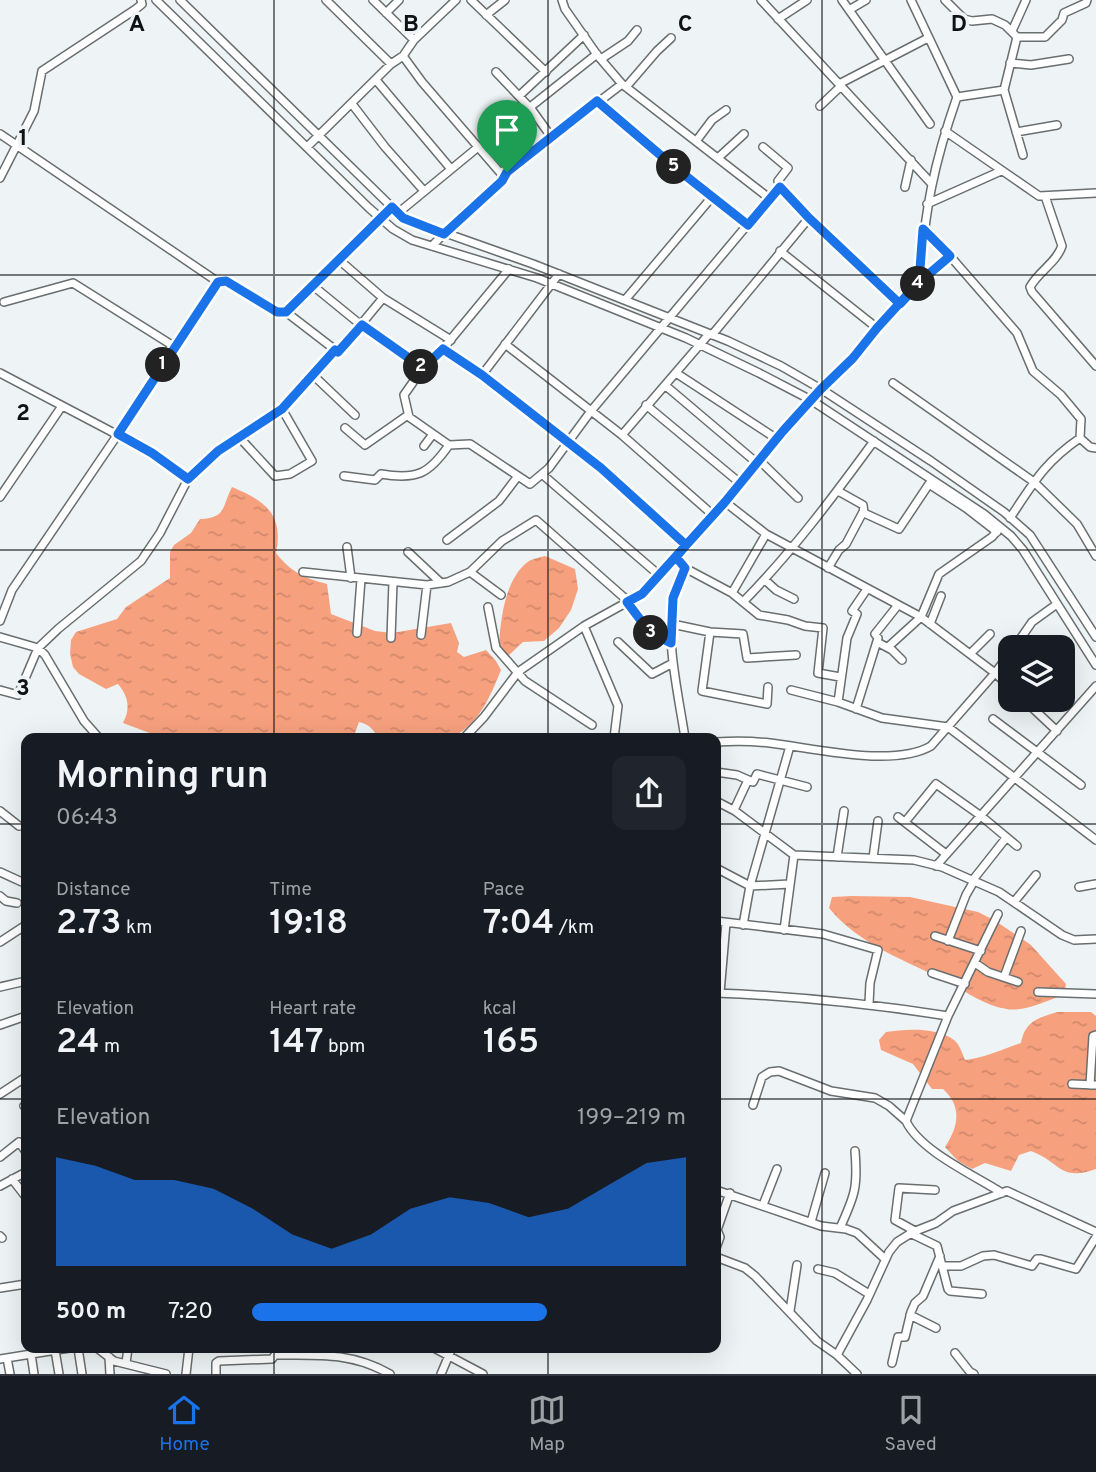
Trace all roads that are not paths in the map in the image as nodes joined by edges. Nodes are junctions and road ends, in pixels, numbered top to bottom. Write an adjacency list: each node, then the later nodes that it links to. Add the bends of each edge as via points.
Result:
1 (141, 0): 57 (street, via 136,9 42,71 34,111)
2 (156, 0): 58 (street)
3 (180, 0): 54 (street)
4 (326, 0): 34 (street)
5 (373, 0): 20 (street)
6 (399, 0): 20 (street)
7 (456, 0): 28 (street)
8 (471, 0): 21 (street)
9 (505, 0): 21 (street)
10 (562, 0): 25 (street)
11 (761, 0): 22 (street)
12 (807, 0): 22 (street)
13 (842, 0): 19 (street)
14 (866, 0): 19 (street)
15 (911, 0): 27 (street)
16 (946, 0): 24 (street, via 964,19 992,19)
17 (1026, 0): 24 (street)
18 (1087, 0): 24 (street, via 1064,13 1045,37)
19 (849, 10): 32 (street)
20 (386, 13): 28 (street)
21 (486, 15): 36 (street)
22 (778, 19): 39 (street)
23 (637, 30): 30 (street, via 628,41)
24 (1015, 34): 33 (street)
25 (584, 35): 30 (street); 36 (street)
26 (671, 38): 38 (street)
27 (928, 38): 32 (street); 42 (street)
28 (414, 40): 29 (street)
29 (403, 56): 34 (street); 60 (street)
30 (599, 57): 38 (street); 46 (street)
31 (1069, 59): 33 (street)
32 (884, 60): 39 (street); 48 (street)
33 (1010, 63): 40 (street)
34 (391, 64): 37 (street)
35 (496, 72): 41 (street)
36 (546, 72): 41 (street)
37 (376, 80): 44 (street); 64 (street)
38 (624, 85): 43 (street); 56 (street)
39 (840, 85): 45 (street); 63 (street)
40 (1004, 90): 42 (street); 51 (street)
41 (519, 96): 46 (street)
42 (957, 97): 50 (street)
43 (597, 101): 55 (street); 74 (street)
44 (352, 104): 54 (street); 71 (street)
45 (820, 106)
46 (529, 108): 55 (street)
47 (726, 110): 56 (street)
48 (930, 124)
49 (1057, 125): 51 (street)
50 (945, 131): 65 (street); 68 (street)
51 (1016, 132): 61 (street)
52 (0, 134): 57 (street)
53 (744, 134): 62 (street)
54 (319, 136): 58 (street); 77 (street)
55 (552, 138): 66 (street)
56 (697, 140): 62 (street)
57 (16, 145): 67 (street); 89 (street)
58 (307, 147): 78 (street)
59 (763, 147): 69 (street, via 788,168 778,181)
60 (477, 148): 64 (street); 66 (street)
61 (1023, 155)
62 (719, 157): 75 (street)
63 (911, 160): 68 (street); 70 (street)
64 (451, 169): 71 (street)
65 (1001, 171): 73 (street, via 1039,196); 76 (street)
66 (504, 177): 82 (street)
67 (0, 178)
68 (931, 183): 76 (street)
69 (780, 187): 75 (street); 79 (street)
70 (905, 187)
71 (424, 191): 77 (street)
72 (1096, 193): 73 (street)
73 (1045, 195): 111 (street, via 1062,246 1030,287)
74 (712, 197): 80 (street); 96 (street)
75 (769, 198): 80 (street)
76 (927, 204): 81 (street)
77 (395, 210): 78 (street); 82 (street, via 417,225)
78 (380, 218): 83 (street, via 412,240); 86 (street)
79 (809, 218): 84 (street); 98 (street)
80 (748, 225): 100 (street)
81 (923, 229): 85 (street); 90 (street)
82 (444, 234): 83 (street); 88 (street)
83 (432, 246): 87 (street)
84 (780, 251): 103 (street); 104 (street)
85 (950, 256): 90 (street); 132 (street, via 1017,333 1033,371 1081,419)
86 (338, 259): 92 (street); 94 (street)
87 (509, 269): 91 (street); 105 (street)
88 (559, 274): 91 (street); 93 (street)
89 (218, 282): 99 (street, via 226,281 277,312); 108 (street)
90 (919, 282): 98 (street)
91 (551, 284): 95 (street); 106 (street)
92 (312, 285): 99 (street); 101 (street)
93 (589, 286): 95 (street); 96 (street)
94 (383, 298): 101 (street); 105 (street)
95 (582, 298): 102 (street)
96 (625, 300): 100 (street)
97 (4, 302): 108 (street, via 73,283)
98 (900, 304): 103 (street)
99 (286, 312): 110 (street)
100 (670, 318): 102 (street); 104 (street)
101 (362, 325): 110 (street, via 338,352); 112 (street)
102 (660, 328): 107 (street); 124 (street)
103 (877, 328): 119 (street)
104 (710, 334): 107 (street); 119 (street)
105 (451, 340): 109 (street)
106 (505, 344): 116 (street); 124 (street)
107 (699, 344): 114 (street); 120 (street)
108 (175, 347): 128 (street)
109 (443, 349): 112 (street); 116 (street)
110 (335, 350): 115 (street)
111 (1096, 366)
112 (423, 368): 126 (street, via 404,395)
113 (0, 373): 121 (street)
114 (676, 373): 118 (street); 133 (street)
115 (313, 374): 123 (street); 125 (street)
116 (482, 375): 135 (street)
117 (893, 383): 144 (street)
118 (666, 386): 122 (street); 139 (street)
119 (821, 389): 120 (street); 152 (street)
120 (811, 400): 133 (street); 134 (street)
121 (62, 405): 128 (street); 147 (street)
122 (646, 405): 130 (street); 145 (street)
123 (282, 409): 131 (street); 131 (street, via 312,461 275,477)
124 (591, 411): 130 (street); 135 (street)
125 (355, 415)
126 (408, 415): 127 (street, via 365,445); 129 (street)
127 (345, 428)
128 (118, 434): 143 (street); 184 (street, via 12,590)
129 (433, 434): 136 (street); 137 (street)
130 (622, 435): 151 (street)
131 (239, 437): 143 (street)
132 (1080, 438): 138 (street); 144 (street, via 1056,455)
133 (776, 439): 139 (street)
134 (874, 441): 146 (street); 153 (street, via 984,514)
135 (566, 442): 140 (street); 156 (street)
136 (449, 445): 141 (street, via 427,470 401,477 381,474 375,480); 142 (street, via 470,444)
137 (424, 446)
138 (1096, 447)
139 (758, 461): 145 (street); 148 (street)
140 (543, 475): 142 (street, via 530,484); 166 (street)
141 (344, 476)
142 (518, 476): 155 (street, via 499,501)
143 (188, 479): 200 (street, via 141,561)
144 (1034, 482): 152 (street); 160 (street, via 1077,524)
145 (740, 483): 149 (street)
146 (838, 491): 150 (street, via 863,505); 158 (street)
147 (0, 497)
148 (798, 498)
149 (725, 502): 151 (street); 154 (street)
150 (863, 512): 153 (street, via 899,530 929,484); 163 (street)
151 (713, 515): 156 (street)
152 (1010, 518): 194 (street, via 1046,556)
153 (999, 530): 180 (street, via 1023,550); 183 (street, via 939,575)
154 (766, 534): 158 (street); 174 (street)
155 (447, 540)
156 (686, 545): 161 (street)
157 (347, 547): 167 (street)
158 (791, 547): 163 (street); 169 (street)
159 (408, 552): 171 (street)
160 (1096, 556)
161 (676, 557): 162 (street); 166 (street)
162 (685, 568): 174 (street); 185 (street, via 673,598)
163 (828, 568): 173 (street)
164 (303, 572): 167 (street)
165 (470, 572): 171 (street); 175 (street); 178 (street, via 502,541 536,520)
166 (659, 575): 178 (street, via 642,594)
167 (351, 578): 168 (street)
168 (361, 579): 170 (street); 189 (street)
169 (765, 580): 177 (street); 179 (street)
170 (393, 582): 172 (street); 195 (street)
171 (440, 583): 172 (street)
172 (427, 585): 190 (street)
173 (867, 589): 181 (street); 210 (street, via 852,611 856,614)
174 (732, 593): 179 (street)
175 (501, 595)
176 (941, 596): 186 (street)
177 (793, 599)
178 (628, 601): 187 (street); 198 (street, via 644,629)
179 (743, 602): 210 (street, via 759,615 823,628 818,673)
180 (1057, 604): 192 (street, via 1032,622); 205 (street)
181 (898, 605): 183 (street); 197 (street, via 875,634)
182 (488, 607): 207 (street, via 494,645)
183 (921, 617): 186 (street); 199 (street)
184 (0, 621)
185 (672, 624): 188 (street); 198 (street)
186 (930, 624): 201 (street)
187 (584, 626): 207 (street); 224 (street, via 618,706)
188 (710, 632): 202 (street, via 743,634 747,658); 212 (street, via 702,691 767,704)
189 (357, 633)
190 (421, 635)
191 (990, 635): 201 (street)
192 (1023, 635)
193 (0, 637): 200 (street)
194 (1096, 637)
195 (391, 638)
196 (618, 642): 204 (street, via 652,674)
197 (877, 642): 199 (street); 216 (street)
198 (671, 643): 204 (street)
199 (888, 647): 203 (street)
200 (38, 648): 213 (street, via 18,695); 222 (street)
201 (970, 654): 208 (street)
202 (796, 655)
203 (902, 660)
204 (673, 663): 225 (street)
205 (1096, 665)
206 (998, 669): 208 (street)
207 (518, 672): 219 (street); 223 (street)
208 (995, 673): 209 (street); 220 (street)
209 (998, 676)
210 (840, 677): 215 (street)
211 (1096, 686): 221 (street)
212 (768, 687)
213 (0, 690)
214 (791, 690): 215 (street)
215 (838, 702): 216 (street)
216 (856, 709): 220 (street, via 881,718)
217 (1037, 712): 221 (street)
218 (993, 719): 228 (street)
219 (592, 725)
220 (948, 727): 227 (street, via 931,746 898,757); 230 (street)
221 (1057, 731): 228 (street)
222 (94, 733)
223 (469, 733)
224 (615, 733)
225 (684, 733)
226 (721, 742): 227 (street)
227 (790, 746): 232 (street)
228 (1037, 753): 230 (street); 233 (street)
229 (721, 773): 231 (street)
230 (1016, 777): 239 (street); 244 (street)
231 (747, 780): 232 (street, via 753,782 757,774); 236 (street)
232 (781, 780): 234 (street); 242 (street)
233 (1081, 785)
234 (807, 787)
235 (721, 804): 236 (street)
236 (734, 810): 242 (street)
237 (0, 811): 241 (street)
238 (844, 811): 248 (street)
239 (981, 816): 243 (street); 246 (street); 246 (street, via 936,784 902,819)
240 (878, 821): 249 (street)
241 (19, 826)
242 (766, 834): 247 (street); 258 (street)
243 (1006, 838): 245 (street); 254 (street)
244 (1096, 839)
245 (1017, 846)
246 (946, 854): 250 (street)
247 (794, 855): 248 (street); 256 (street)
248 (837, 857): 249 (street)
249 (873, 858): 250 (street)
250 (936, 866): 254 (street)
251 (721, 871): 258 (street)
252 (0, 872): 255 (street)
253 (1036, 874): 261 (street)
254 (973, 881): 261 (street); 273 (street)
255 (21, 882)
256 (790, 884): 258 (street); 268 (street)
257 (1096, 884): 259 (street)
258 (750, 886): 266 (street)
259 (1079, 887)
260 (0, 896): 262 (street)
261 (1014, 902): 271 (street, via 1062,935 1074,940)
262 (17, 903)
263 (998, 915): 274 (street)
264 (721, 922): 265 (street)
265 (726, 923): 266 (street); 276 (street)
266 (743, 925): 268 (street)
267 (21, 928): 272 (street)
268 (784, 930): 286 (street, via 823,934 878,950)
269 (1021, 931): 278 (street)
270 (935, 936): 273 (street)
271 (1096, 939)
272 (0, 941)
273 (948, 941): 274 (street)
274 (981, 951): 275 (street)
275 (975, 963): 278 (street); 281 (street)
276 (721, 967)
277 (932, 973): 281 (street)
278 (1004, 978): 280 (street)
279 (21, 982): 282 (street)
280 (1018, 982)
281 (965, 984): 287 (street)
282 (0, 987)
283 (1038, 992): 285 (street)
284 (721, 993): 286 (street)
285 (1096, 994)
286 (869, 1004): 287 (street)
287 (948, 1016): 296 (street)
288 (21, 1018): 289 (street)
289 (0, 1026)
290 (1096, 1035): 293 (street)
291 (21, 1080): 294 (street)
292 (1072, 1084): 293 (street)
293 (1093, 1085)
294 (0, 1094)
295 (753, 1105): 296 (street, via 762,1076 779,1071 831,1091 874,1098)
296 (906, 1121): 308 (street, via 931,1148)
297 (21, 1145): 299 (street)
298 (855, 1151): 313 (street, via 858,1180)
299 (0, 1157)
300 (776, 1169): 310 (street)
301 (825, 1173): 312 (street)
302 (21, 1174): 303 (street)
303 (12, 1179): 304 (street); 306 (street)
304 (0, 1186)
305 (935, 1190): 314 (street, via 899,1188 895,1220)
306 (21, 1191)
307 (721, 1191): 309 (street)
308 (1002, 1193): 314 (street); 315 (street, via 1007,1191)
309 (730, 1194): 310 (street); 311 (street)
310 (763, 1205): 312 (street)
311 (721, 1219)
312 (811, 1222): 313 (street)
313 (840, 1228): 318 (street, via 856,1233)
314 (913, 1232): 316 (street, via 935,1243); 318 (street, via 897,1242)
315 (1096, 1234): 320 (street, via 1076,1269 1041,1259 1032,1266 994,1255 961,1266)
316 (940, 1256): 320 (street); 327 (street)
317 (721, 1259): 326 (street, via 745,1268)
318 (885, 1259): 324 (street)
319 (797, 1265): 326 (street)
320 (942, 1266): 325 (street, via 950,1291)
321 (818, 1269): 324 (street, via 835,1273)
322 (21, 1285): 323 (street)
323 (0, 1288)
324 (869, 1294): 339 (street)
325 (982, 1294)
326 (790, 1311): 339 (street)
327 (910, 1315): 328 (street); 344 (street, via 905,1337 896,1341)
328 (936, 1328)
329 (37, 1353): 338 (street)
330 (56, 1353): 347 (street)
331 (79, 1353): 348 (street)
332 (104, 1353): 340 (street)
333 (127, 1353): 342 (street)
334 (188, 1353): 351 (street)
335 (451, 1353): 355 (street)
336 (452, 1353): 356 (street)
337 (955, 1353): 358 (street)
338 (31, 1354): 341 (street); 346 (street)
339 (837, 1355): 357 (street)
340 (109, 1357): 342 (street); 349 (street)
341 (4, 1358): 345 (street)
342 (126, 1363): 350 (street)
343 (368, 1363): 352 (street, via 335,1355 275,1355 272,1359 219,1361); 353 (street); 354 (street)
344 (892, 1363)
345 (10, 1374)
346 (34, 1374)
347 (59, 1374)
348 (82, 1374)
349 (110, 1374)
350 (166, 1374)
351 (186, 1374)
352 (216, 1374)
353 (365, 1374)
354 (390, 1374)
355 (441, 1374)
356 (483, 1374)
357 (857, 1374)
358 (974, 1374)

